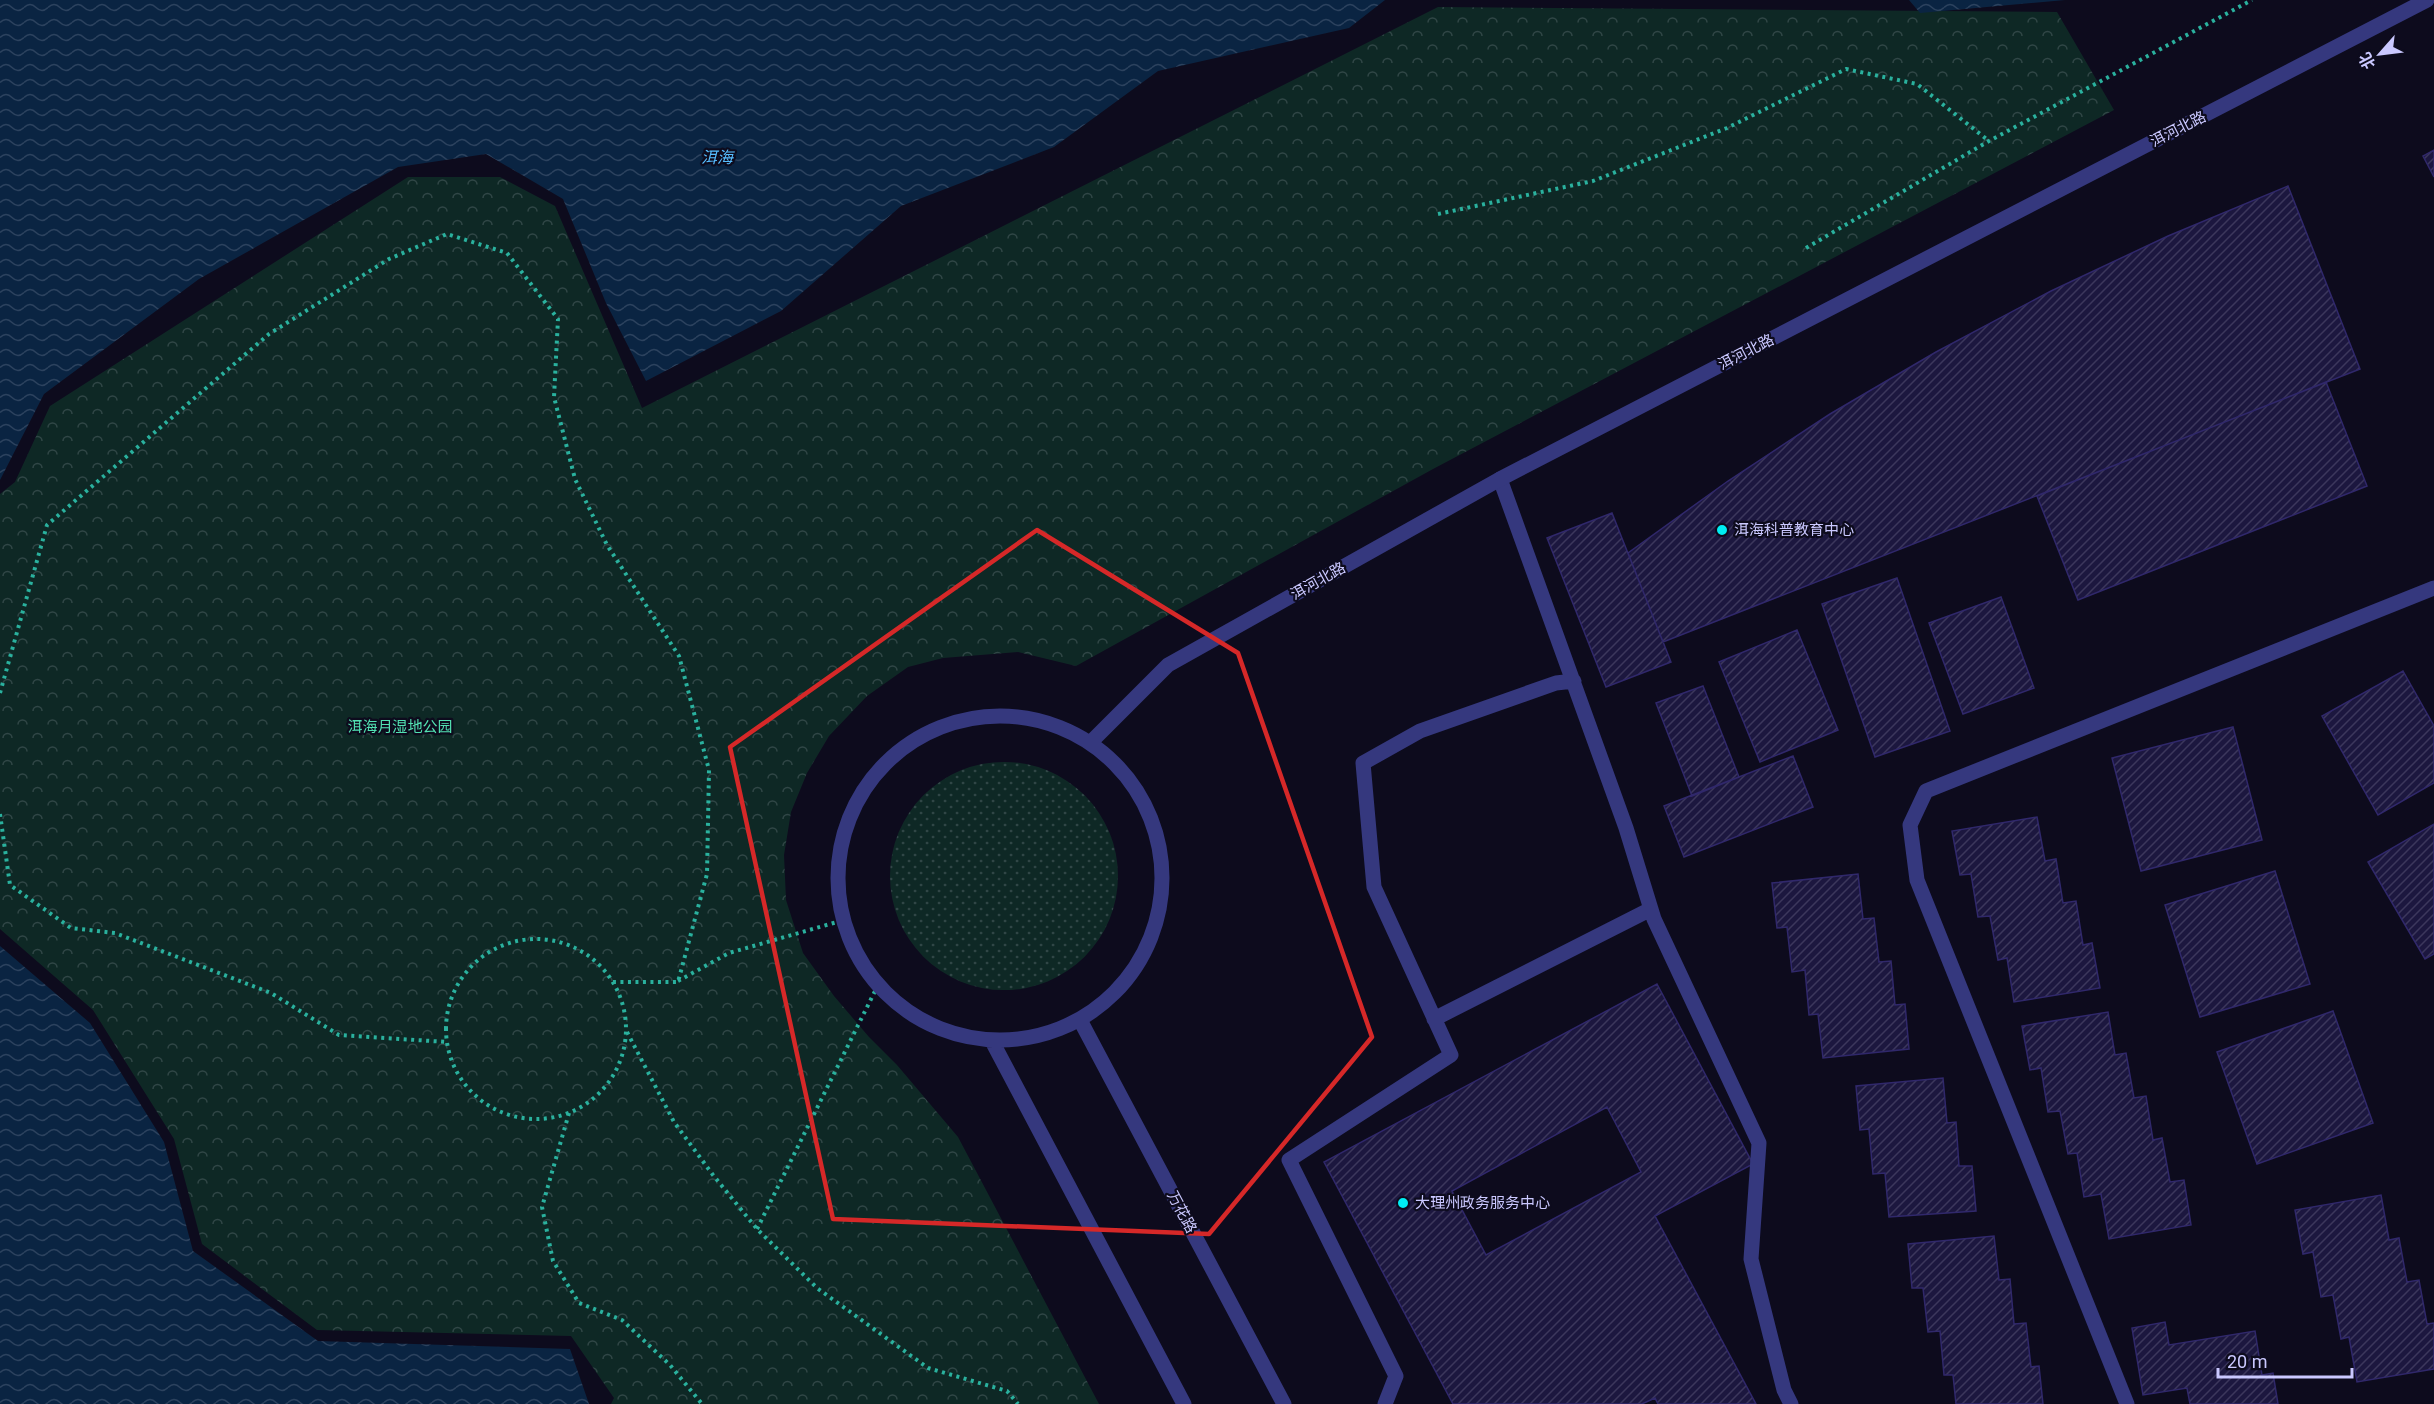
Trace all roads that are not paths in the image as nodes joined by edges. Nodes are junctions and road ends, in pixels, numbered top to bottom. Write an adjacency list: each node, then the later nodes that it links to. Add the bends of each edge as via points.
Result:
1 (2427, 0): 2 (street, 洱河北路)
2 (1500, 479): 4 (street); 5 (street, 洱河北路, via 1168,665)
3 (2434, 588): 14 (street, via 1926,790 1910,825 1917,880)
4 (1574, 681): 6 (street); 7 (street, via 1556,683 1420,731 1364,764 1374,887)
5 (1091, 742): 8 (street, via 1131,781 1156,830 1163,885 1152,939 1123,986); 9 (street, via 1052,723 1009,715 965,718 924,733 889,759 861,792 843,833 838,876 844,920 857,955 878,985 912,1015 953,1034)
6 (1651, 909): 7 (street); 13 (street, via 1759,1143 1751,1259 1784,1390)
7 (1434, 1019): 12 (street, via 1452,1055 1289,1160 1396,1376)
8 (1080, 1020): 9 (street, via 1040,1036); 11 (street, 万花路)
9 (993, 1043): 10 (street)
10 (1184, 1404)
11 (1284, 1404)
12 (1385, 1404)
13 (1791, 1404)
14 (2127, 1404)

